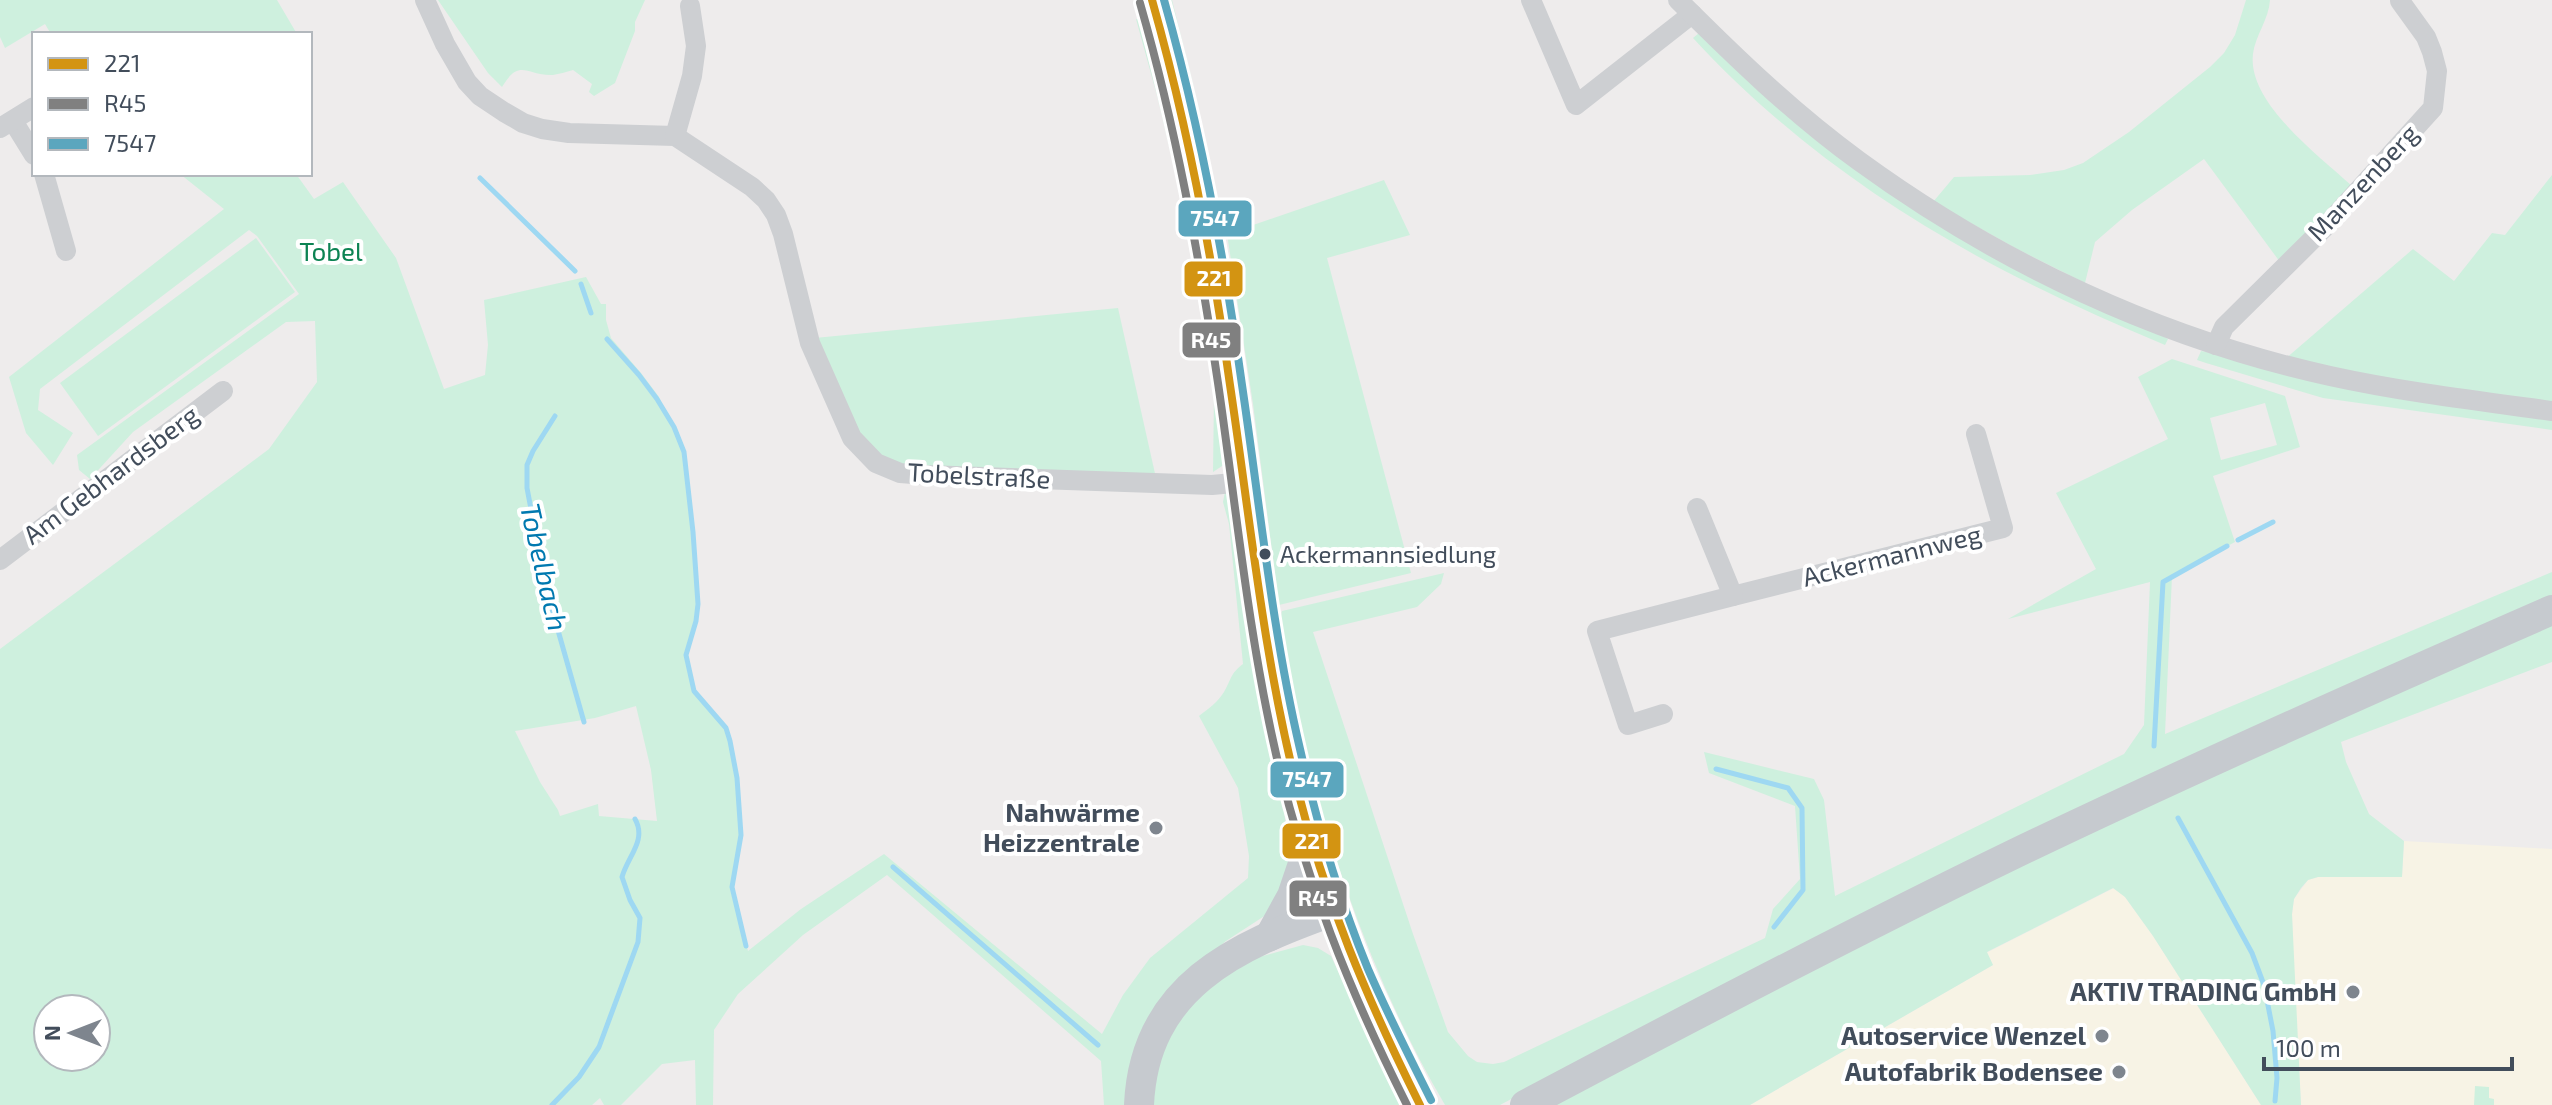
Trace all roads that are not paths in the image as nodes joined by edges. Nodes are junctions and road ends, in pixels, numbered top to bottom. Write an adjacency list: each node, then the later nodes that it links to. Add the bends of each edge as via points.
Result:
1 (425, 0): 9 (street, via 467,82 523,123 569,133)
2 (1152, 0): 17 (main road, via 1192,161)
3 (1531, 0): 6 (street, via 1576,105)
4 (2400, 1): 13 (street, Manzenberg, via 2432,52 2437,71 2433,108 2327,225 2224,327)
5 (690, 6): 9 (street, via 696,46)
6 (1685, 7): 13 (street, via 1825,135 1929,209 2058,281)
7 (32, 108): 8 (street)
8 (6, 124): 10 (street)
9 (675, 136): 17 (street, Tobelstraße, via 752,187 776,215 817,362 852,438 876,463 900,473 926,475)
10 (32, 153)
11 (45, 176): 12 (street)
12 (66, 251)
13 (2216, 345): 15 (street, via 2390,388)
14 (223, 391): 19 (street, Am Gebhardsberg)
15 (2552, 411)
16 (1976, 434): 20 (street, Ackermannweg, via 2003,528)
17 (1244, 482): 23 (main road, via 1274,681)
18 (1697, 508): 20 (street)
19 (0, 560)
20 (1733, 596): 22 (street, Ackermannweg, via 1597,631 1628,725)
21 (2552, 610): 28 (main road, via 2015,854)
22 (1663, 714)
23 (1311, 840): 24 (main road); 25 (main road, via 1292,896)
24 (1334, 911): 25 (main road); 27 (main road, via 1366,995)
25 (1270, 936): 26 (main road, via 1210,968 1184,991 1150,1043)
26 (1139, 1105)
27 (1420, 1105)
28 (1525, 1105)

